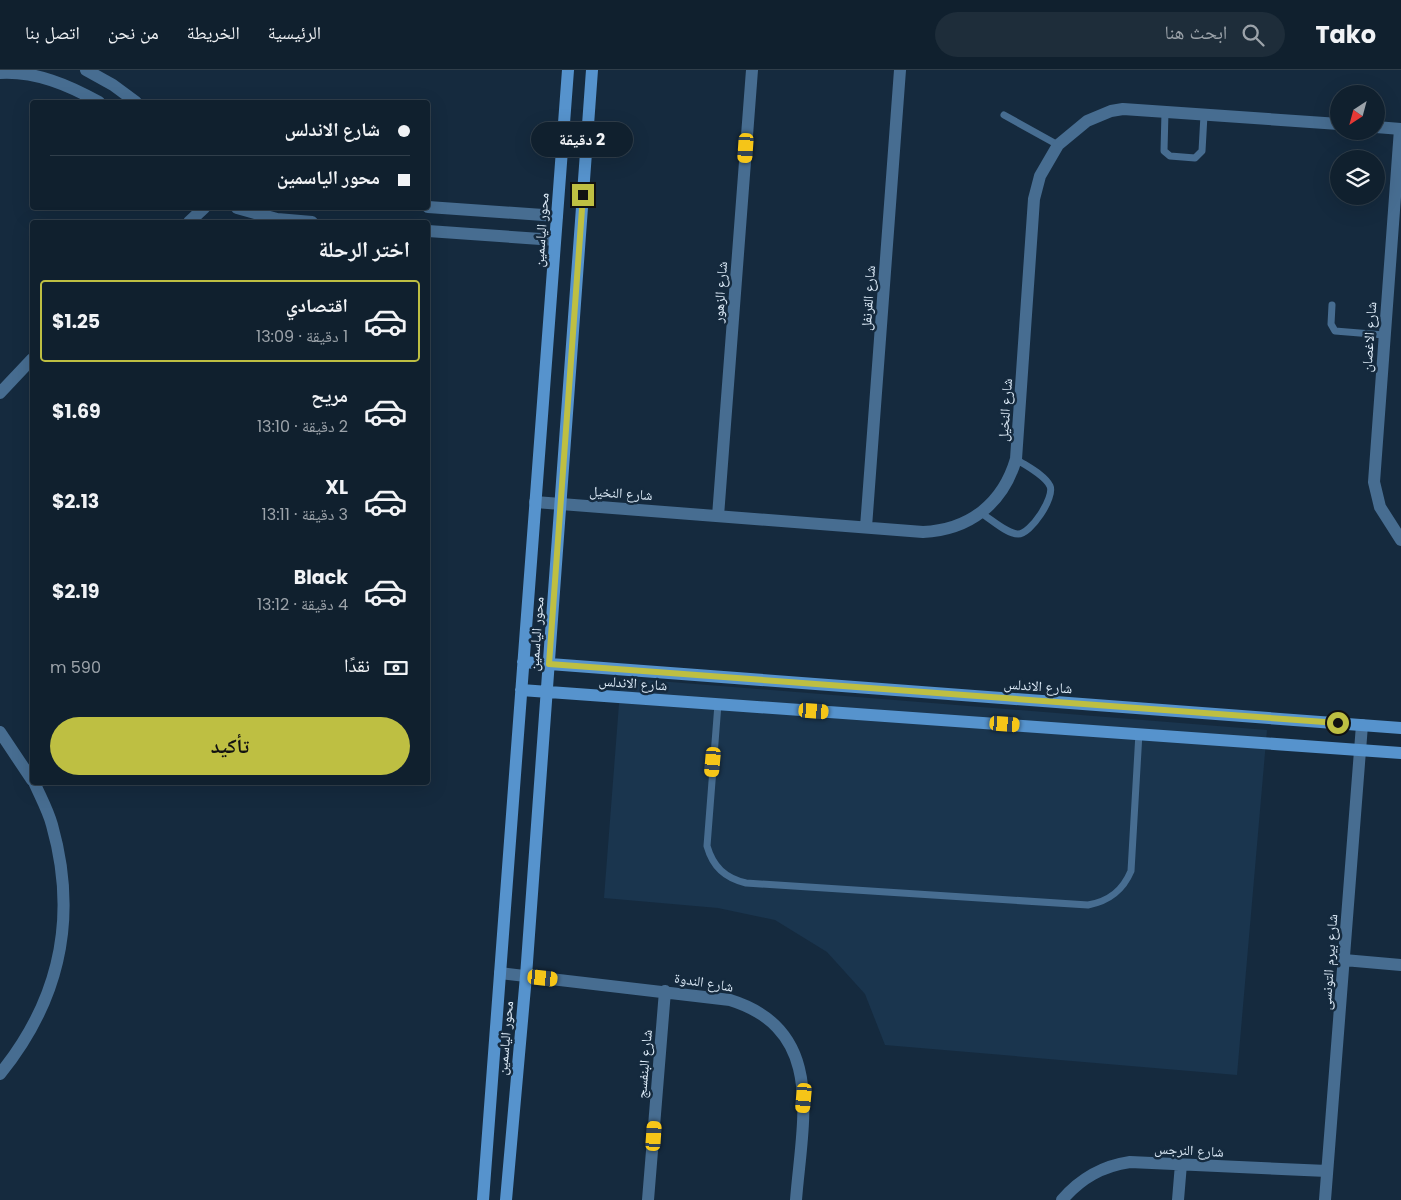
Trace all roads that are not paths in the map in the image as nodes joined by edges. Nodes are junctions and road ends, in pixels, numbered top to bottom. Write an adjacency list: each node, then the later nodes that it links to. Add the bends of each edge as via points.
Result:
1 (86, 70): 9 (street)
2 (568, 70): 20 (street, محور الياسمين)
3 (592, 70): 31 (street, محور الياسمين)
4 (752, 70): 33 (street, شارع الزهور)
5 (900, 70): 34 (street, شارع القرنفل)
6 (18, 71): 7 (street); 8 (street, via 54,80)
7 (0, 73)
8 (95, 100)
9 (133, 100)
10 (1164, 112): 12 (street, شارع النخيل); 12 (lane, via 1164,151 1170,156 1195,158 1202,151); 16 (street, شارع النخيل, via 1111,111 1087,121)
11 (1004, 115): 16 (lane)
12 (1204, 115): 13 (street, شارع النخيل)
13 (1330, 123)
14 (1385, 128): 15 (street)
15 (1400, 129): 26 (street, شارع الاغصان)
16 (1058, 145): 29 (street, شارع النخيل, via 1040,176 1034,199)
17 (430, 207): 20 (street)
18 (202, 210): 21 (street)
19 (244, 210): 22 (street)
20 (557, 216): 24 (street, محور الياسمين)
21 (192, 220)
22 (289, 220)
23 (430, 231): 24 (street)
24 (555, 240): 30 (street, محور الياسمين)
25 (1332, 305): 26 (lane, via 1331,324 1336,331)
26 (1384, 335): 35 (street, شارع الاغصان, via 1374,482 1380,507)
27 (30, 361): 28 (street)
28 (0, 393)
29 (1016, 459): 32 (street, شارع النخيل, via 1013,472 1000,495); 32 (lane, via 1044,479 1050,487 1051,497 1026,532 1017,534)
30 (535, 502): 31 (street, شارع النخيل); 36 (street, محور الياسمين)
31 (561, 504): 33 (street, شارع النخيل); 37 (street, محور الياسمين)
32 (981, 513): 34 (street, شارع النخيل, via 959,525 935,531)
33 (718, 516): 34 (street, شارع النخيل)
34 (866, 528)
35 (1401, 540)
36 (523, 662): 37 (street, شارع الاندلس); 38 (street, محور الياسمين)
37 (549, 664): 39 (street, محور الياسمين); 41 (street, شارع الاندلس)
38 (522, 690): 39 (street, شارع الاندلس); 51 (street, محور الياسمين)
39 (547, 692): 40 (street, شارع الاندلس); 52 (street, محور الياسمين)
40 (718, 704): 44 (street, شارع الاندلس); 44 (lane, via 707,846 712,861 723,873 746,883 1098,904 1115,895 1132,870)
41 (1362, 725): 42 (street, شارع الاندلس); 45 (street, شارع بيرم التونسى)
42 (1401, 728)
43 (0, 732): 47 (street)
44 (1139, 733): 45 (street, شارع الاندلس)
45 (1360, 750): 46 (street, شارع الاندلس); 49 (street, شارع بيرم التونسى)
46 (1401, 753)
47 (30, 777)
48 (35, 785): 54 (street, via 51,823 62,866 64,911 60,955 47,998 27,1038)
49 (1344, 960): 50 (street); 56 (street, شارع بيرم التونسى)
50 (1401, 965)
51 (500, 973): 52 (street, شارع الندوة); 57 (street, محور الياسمين)
52 (526, 976): 53 (street, شارع الندوة); 58 (street, محور الياسمين)
53 (665, 990): 59 (street, شارع البنفسج); 60 (street, شارع الندوة, via 742,1004 773,1023 789,1042 799,1063 804,1086)
54 (0, 1074)
55 (1181, 1164): 56 (street, شارع النرجس); 61 (street, شارع النرجس, via 1117,1164 1080,1181); 62 (street)
56 (1327, 1171): 63 (street, شارع بيرم التونسى)
57 (483, 1200)
58 (506, 1200)
59 (648, 1200)
60 (796, 1200)
61 (1062, 1200)
62 (1178, 1200)
63 (1325, 1200)

